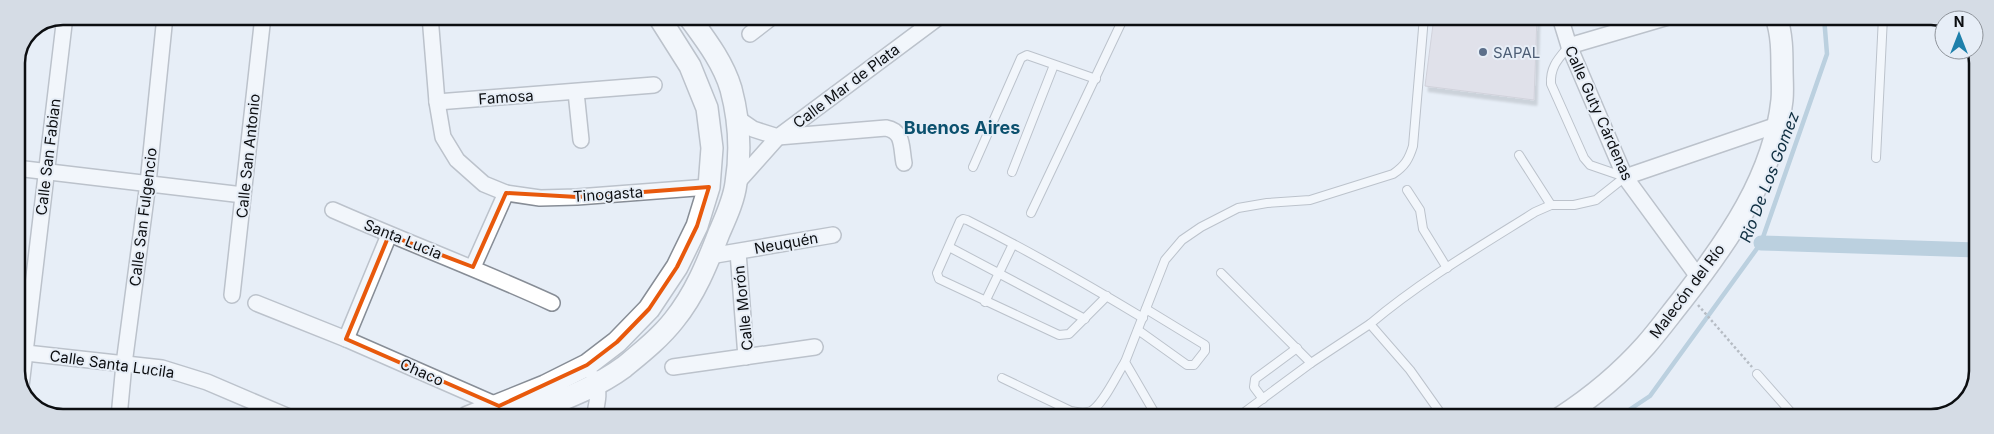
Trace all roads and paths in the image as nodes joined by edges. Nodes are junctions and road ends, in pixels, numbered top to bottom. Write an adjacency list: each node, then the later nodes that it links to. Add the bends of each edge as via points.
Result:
1 (63, 25): 31 (street, Calle San Fabian)
2 (164, 25): 34 (street, Calle San Fulgencio)
3 (262, 25): 39 (street, Calle San Antonio)
4 (431, 25): 21 (street, Tinogasta)
5 (665, 25): 36 (street, via 690,66 707,108 712,148)
6 (695, 25): 22 (street, via 721,63 731,88)
7 (762, 25): 15 (street)
8 (928, 25): 24 (street, Calle Mar de Plata)
9 (1120, 25): 18 (lane)
10 (1423, 25): 59 (lane, via 1413,146 1409,160 1402,168 1393,174 1310,200 1238,208 1201,227 1182,240 1165,260)
11 (1562, 25): 16 (street, Calle Guty Cárdenas)
12 (1641, 25): 16 (street)
13 (1779, 25): 23 (street, Malecón del Río, via 1782,99)
14 (1882, 25): 27 (lane)
15 (750, 34)
16 (1569, 46): 33 (street, Calle Guty Cárdenas); 33 (lane, via 1555,62 1550,73 1551,84 1584,158 1590,165)
17 (1054, 65): 18 (lane); 29 (lane, via 1028,55 1021,58); 32 (lane)
18 (1096, 79): 42 (lane)
19 (654, 85): 20 (street, Famosa)
20 (576, 92): 21 (street, Famosa); 25 (street)
21 (437, 102): 38 (street, Tinogasta, via 443,136 457,160 484,184)
22 (737, 118): 24 (street, Calle Mar de Plata, via 753,129); 35 (street)
23 (1777, 125): 33 (street); 53 (street, Malecón del Río, via 1766,164 1749,203)
24 (778, 138): 28 (street, via 892,129 898,132); 35 (street, Calle Mar de Plata)
25 (581, 140)
26 (1519, 155): 40 (lane)
27 (1876, 158)
28 (904, 163)
29 (972, 167)
30 (25, 169): 31 (street)
31 (46, 171): 34 (street); 62 (street, Calle San Fabian)
32 (1012, 172)
33 (1625, 177): 40 (lane, via 1586,204); 53 (street, Calle Guty Cárdenas)
34 (148, 183): 39 (street); 72 (street, Calle San Fulgencio)
35 (736, 184): 48 (street)
36 (710, 187): 38 (street, Tinogasta, via 578,197 540,198); 74 (street, via 697,226 677,268 649,309)
37 (1407, 190): 50 (lane, via 1420,210 1423,229)
38 (506, 193): 49 (street)
39 (243, 195): 54 (street, Calle San Antonio)
40 (1551, 206): 50 (lane, via 1535,212)
41 (333, 210): 43 (street, Santa Lucia)
42 (1031, 213)
43 (389, 234): 49 (street, Santa Lucia); 65 (street)
44 (832, 235): 47 (street, Neuquén)
45 (1013, 244): 46 (lane, via 964,219); 51 (lane); 55 (lane)
46 (948, 247): 51 (lane); 58 (lane, via 937,273 939,280)
47 (738, 252): 48 (street, Neuquén); 69 (street, Calle Morón)
48 (710, 256): 74 (street, via 693,294 673,322 622,368)
49 (473, 267): 57 (street, Santa Lucia)
50 (1447, 268): 63 (lane)
51 (999, 272): 58 (lane); 61 (lane)
52 (1221, 273): 67 (lane)
53 (1693, 285): 75 (path); 89 (street, Malecón del Río, via 1646,345 1605,385)
54 (232, 295)
55 (1107, 296): 60 (lane); 61 (lane)
56 (256, 302): 65 (street, Chaco)
57 (552, 302)
58 (985, 302): 61 (lane, via 1059,335 1069,334)
59 (1146, 308): 60 (lane); 64 (lane, via 1205,345 1205,351 1194,365 1187,364)
60 (1143, 318): 64 (lane)
61 (1086, 319)
62 (25, 323)
63 (1370, 324): 71 (lane); 88 (lane, via 1410,370)
64 (1138, 330): 70 (lane)
65 (346, 339): 78 (street, Chaco)
66 (815, 347): 69 (street, Calle Morón)
67 (1297, 348): 71 (lane); 77 (lane, via 1255,379 1254,387)
68 (25, 352): 72 (street, Calle Santa Lucila)
69 (746, 357): 73 (street)
70 (1125, 362): 85 (lane); 86 (lane)
71 (1311, 363): 77 (lane)
72 (124, 364): 79 (street, Calle San Fulgencio); 80 (street, Calle Santa Lucila, via 184,374)
73 (673, 367)
74 (592, 374): 78 (street, via 545,386); 82 (street); 83 (street, via 598,397)
75 (1757, 374): 90 (lane)
76 (1002, 378): 84 (lane)
77 (1263, 399): 87 (lane)
78 (499, 406): 81 (street)
79 (120, 409)
80 (269, 409)
81 (491, 409)
82 (533, 409)
83 (596, 409)
84 (1067, 409)
85 (1093, 409)
86 (1152, 409)
87 (1249, 409)
88 (1438, 409)
89 (1572, 409)
90 (1788, 409)

